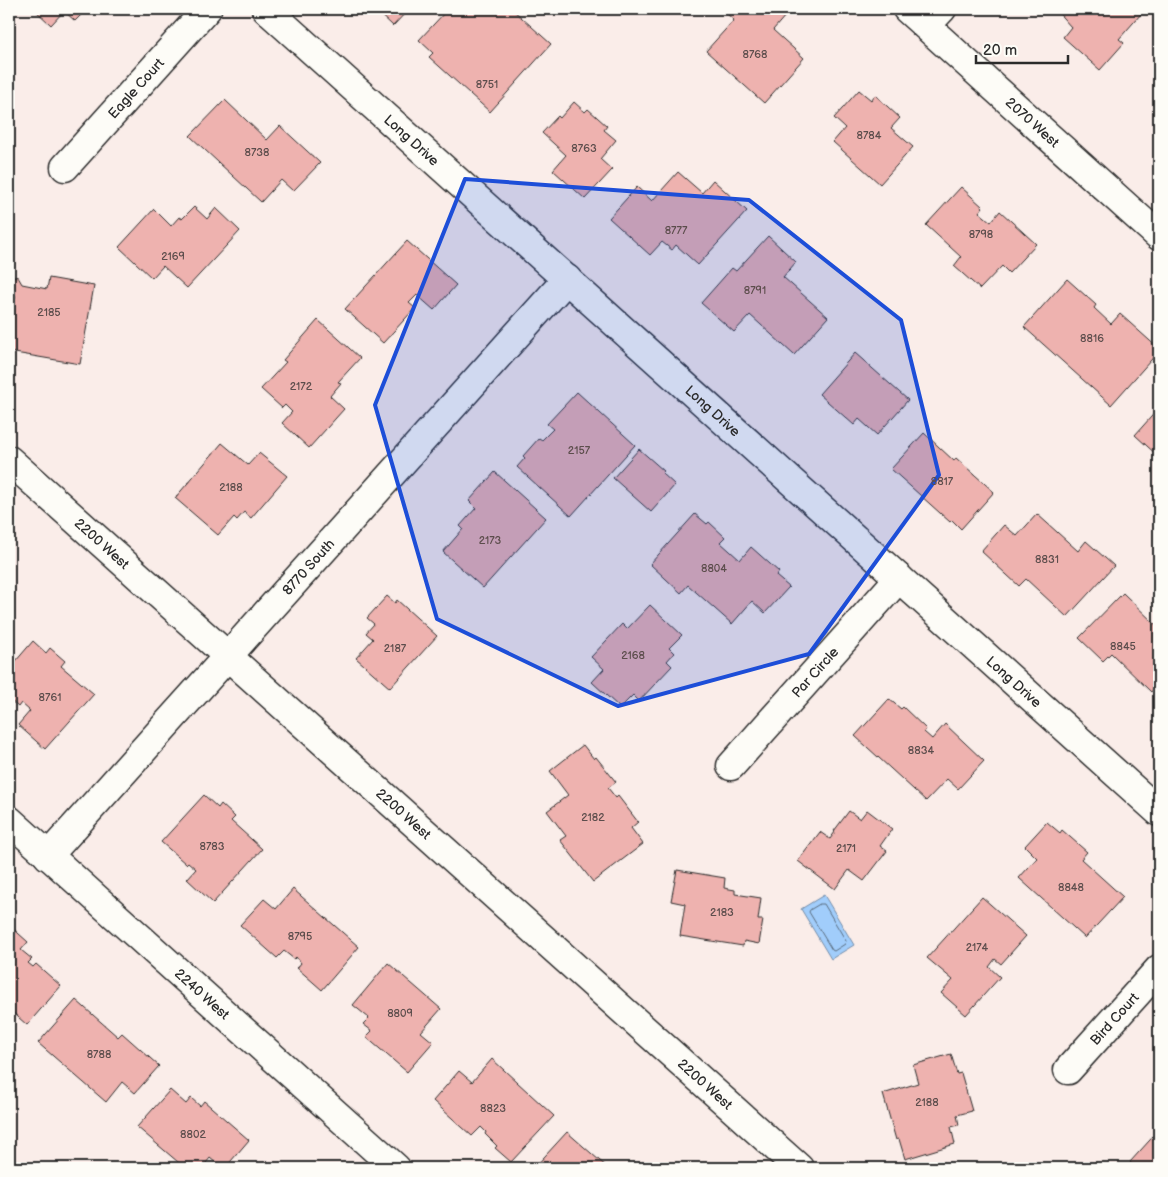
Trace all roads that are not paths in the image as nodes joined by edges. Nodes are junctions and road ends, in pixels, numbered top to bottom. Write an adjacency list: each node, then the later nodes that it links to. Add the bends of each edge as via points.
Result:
1 (207, 9): 5 (street, Eagle Court)
2 (266, 9): 7 (street, Long Drive)
3 (907, 9): 4 (street, 2070 West)
4 (934, 18): 6 (street, 2070 West)
5 (65, 167)
6 (1159, 236)
7 (567, 279): 9 (street, Long Drive); 10 (street, 8770 South)
8 (9, 460): 10 (street, 2200 West)
9 (899, 578): 11 (street, Par Circle); 12 (street, Long Drive)
10 (228, 655): 14 (street, 8770 South); 18 (street, 2200 West)
11 (731, 766)
12 (1159, 812)
13 (9, 820): 14 (street, 2240 West)
14 (48, 856): 17 (street, 2240 West)
15 (1159, 969): 16 (street, Bird Court)
16 (1068, 1070)
17 (396, 1168)
18 (799, 1168)

